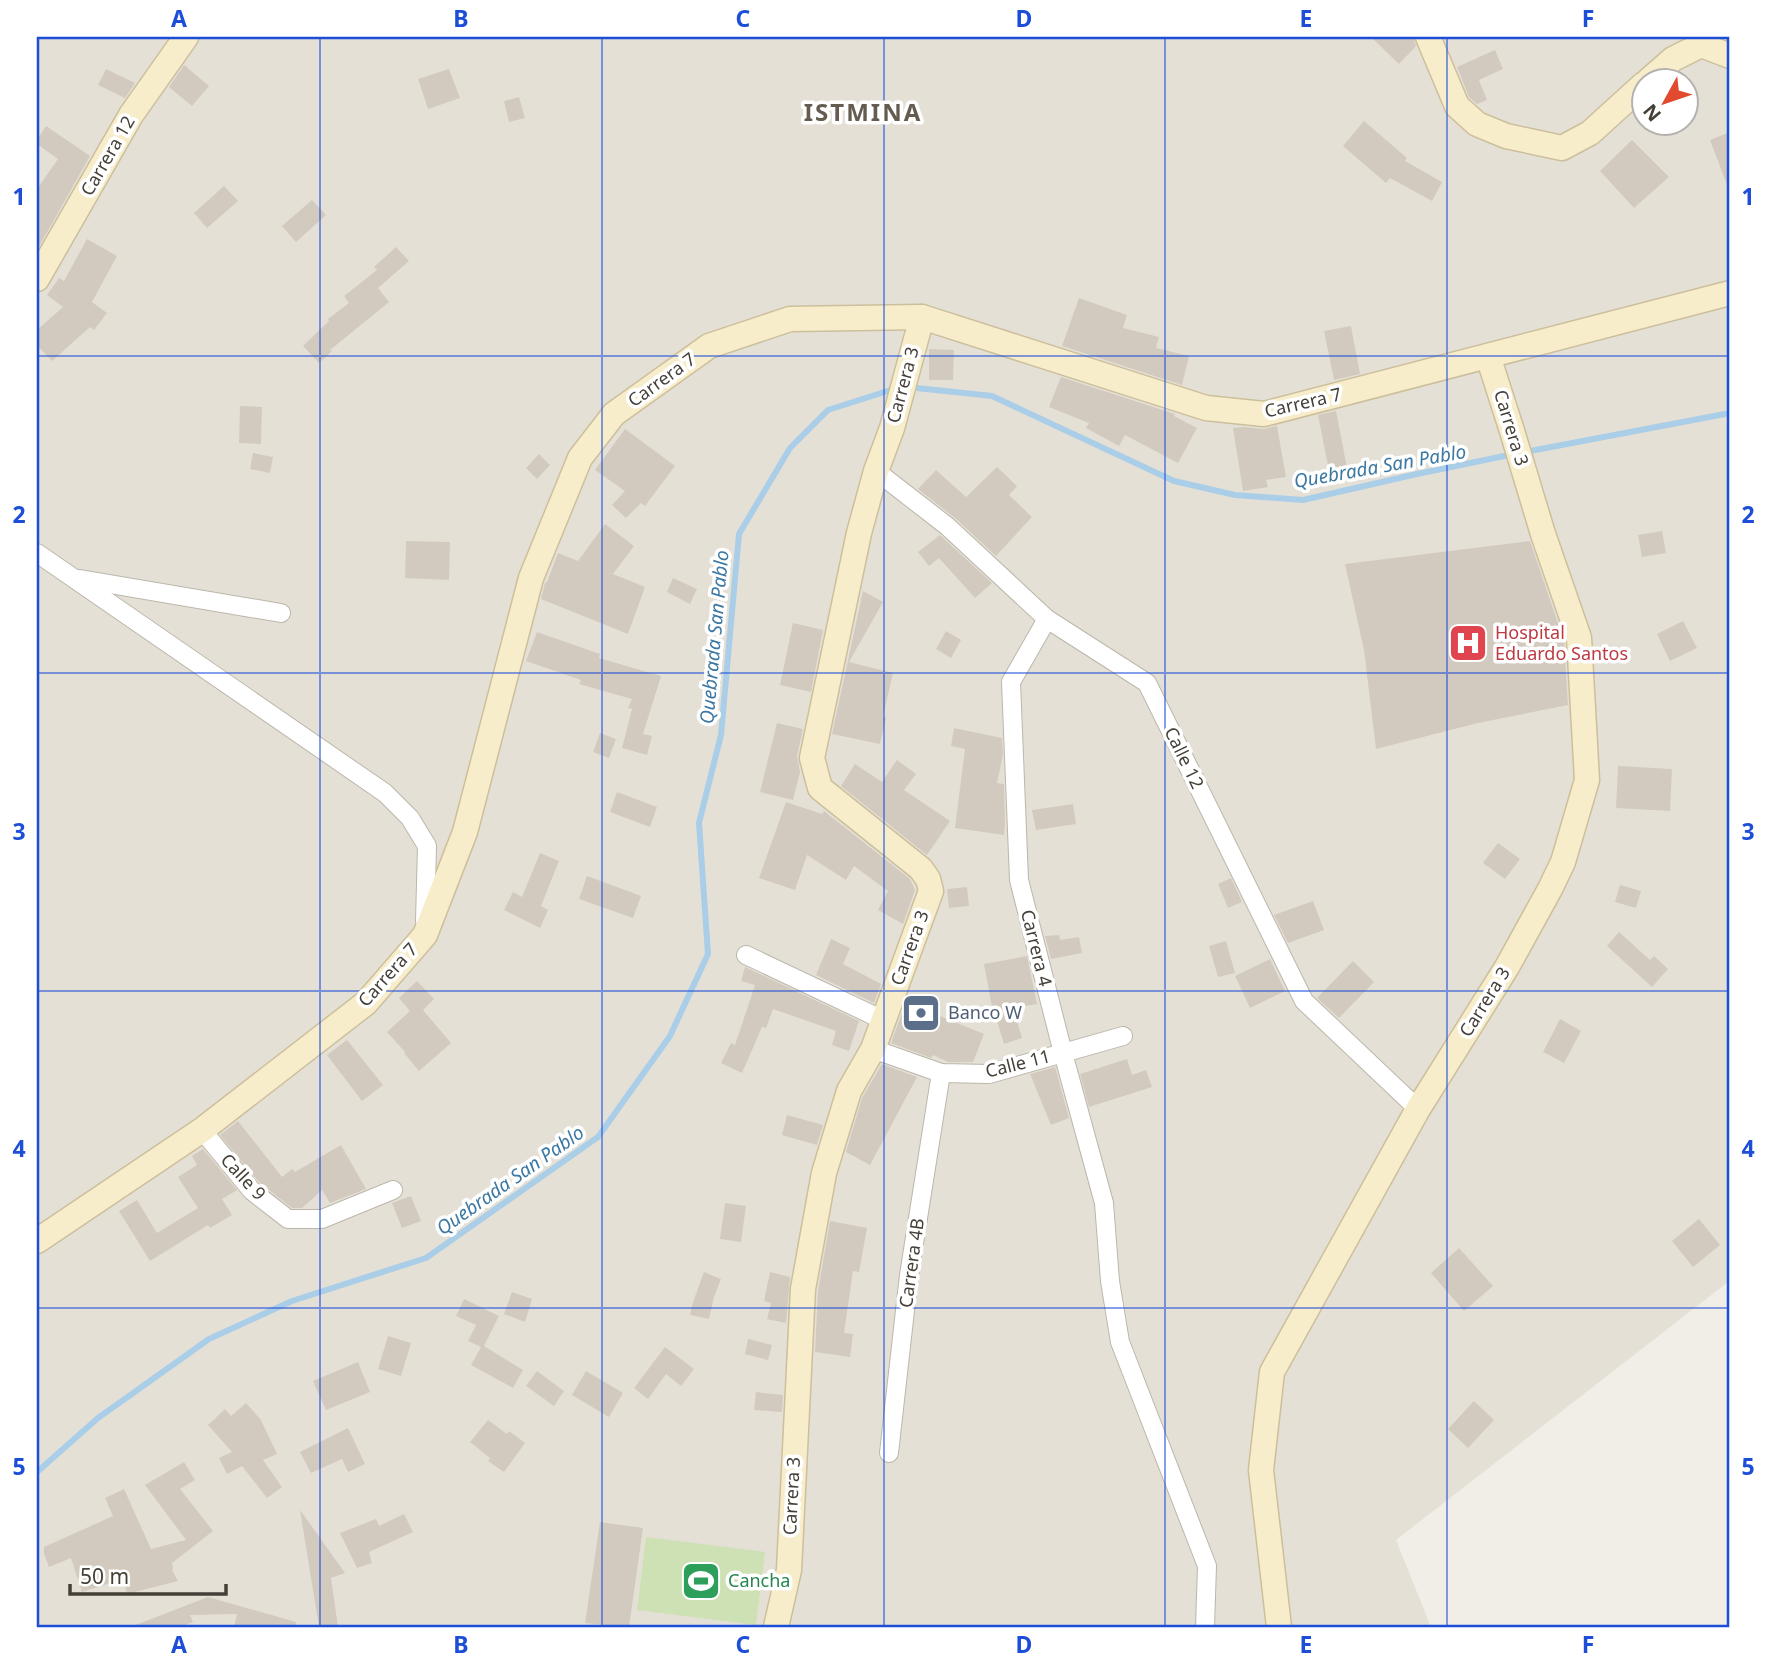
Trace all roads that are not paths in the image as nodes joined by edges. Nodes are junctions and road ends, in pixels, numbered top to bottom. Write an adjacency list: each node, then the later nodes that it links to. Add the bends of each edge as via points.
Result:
1 (186, 37): 6 (main road, Carrera 12, via 131,116)
2 (1428, 37): 5 (main road, via 1458,106 1477,124 1506,136 1562,148 1590,133)
3 (1730, 56): 4 (main road, via 1701,45)
4 (1665, 66)
5 (1630, 97)
6 (37, 279)
7 (1730, 293): 9 (main road, Carrera 7)
8 (922, 317): 9 (main road, Carrera 7, via 1206,408 1264,414); 10 (main road, Carrera 3); 15 (main road, Carrera 7, via 790,319 709,346 614,414 580,458 531,578 465,832)
9 (1488, 356): 22 (main road, Carrera 3, via 1579,638 1587,780 1563,862 1507,967)
10 (876, 471): 14 (street, Calle 12, via 947,526); 17 (main road, Carrera 3, via 812,758 820,788 928,879 930,891)
11 (37, 553): 12 (street)
12 (73, 578): 13 (street); 15 (street, via 385,793 410,818 427,846)
13 (281, 613)
14 (1047, 619): 20 (street, Carrera 4, via 1010,682 1019,880); 22 (street, Calle 12, via 1147,682 1304,1001)
15 (425, 935): 23 (main road, Carrera 7, via 366,1003)
16 (746, 955): 17 (street)
17 (883, 1020): 19 (main road, Carrera 3)
18 (1123, 1036): 20 (street, Calle 11)
19 (873, 1049): 21 (street, Calle 11); 27 (main road, Carrera 3, via 849,1091 824,1173 803,1289 789,1570)
20 (1063, 1053): 21 (street, Calle 11, via 989,1074); 28 (street, Carrera 4, via 1104,1203 1120,1342 1207,1566)
21 (941, 1073): 26 (street, Carrera 4B, via 909,1275)
22 (1418, 1109): 29 (main road, Carrera 3, via 1272,1372 1261,1470)
23 (202, 1130): 24 (street, Calle 9, via 253,1191 288,1219 322,1219); 25 (main road, Carrera 7)
24 (393, 1190)
25 (37, 1241)
26 (889, 1453)
27 (776, 1627)
28 (1205, 1627)
29 (1279, 1627)

